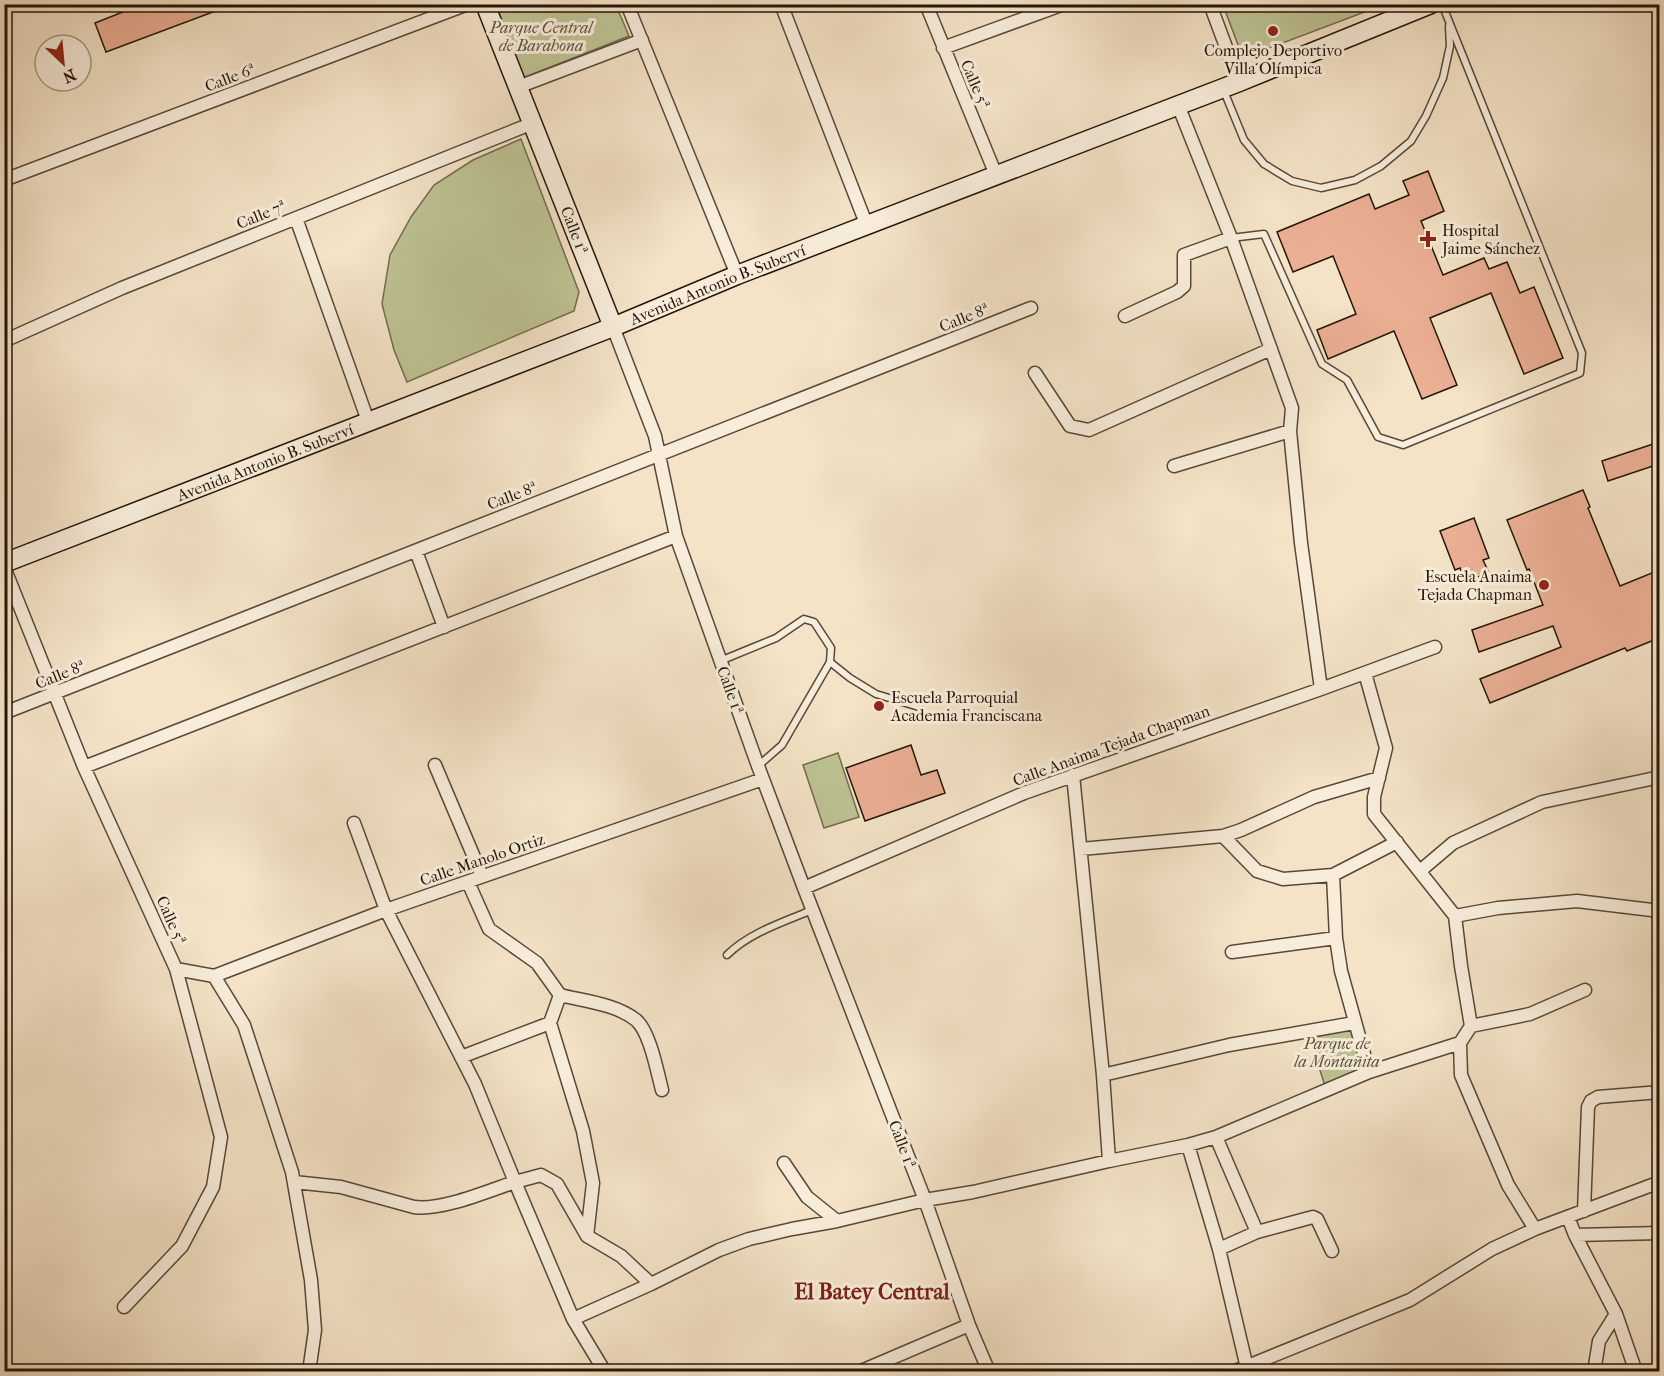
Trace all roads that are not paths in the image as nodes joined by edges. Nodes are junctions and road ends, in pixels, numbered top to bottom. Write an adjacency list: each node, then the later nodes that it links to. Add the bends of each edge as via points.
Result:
1 (468, 4): 18 (street, Calle 6ª)
2 (485, 4): 14 (main road, Calle 1ª)
3 (627, 4): 11 (street)
4 (781, 4): 20 (street)
5 (926, 4): 12 (street, Calle 5ª)
6 (1064, 4): 12 (street)
7 (1210, 4): 13 (street)
8 (1431, 4): 13 (main road, Avenida Antonio B. Suberví)
9 (1442, 4): 10 (lane)
10 (1448, 20): 13 (lane, via 1450,46 1443,78 1426,116 1411,141 1382,166 1355,180 1321,188 1292,181 1264,164 1244,140); 21 (lane, via 1582,353 1580,373 1403,445 1378,437 1347,380 1322,364 1264,234)
11 (642, 40): 14 (street); 22 (street)
12 (943, 48): 17 (street, Calle 5ª)
13 (1231, 85): 15 (main road, Avenida Antonio B. Suberví)
14 (518, 87): 16 (main road, Calle 1ª)
15 (1178, 105): 17 (main road, Avenida Antonio B. Suberví); 21 (street)
16 (533, 123): 19 (street, Calle 7ª); 25 (main road, Calle 1ª)
17 (996, 175): 20 (main road, Avenida Antonio B. Suberví)
18 (4, 180)
19 (296, 218): 26 (street, Calle 7ª, via 122,288); 29 (street)
20 (867, 226): 22 (main road, Avenida Antonio B. Suberví)
21 (1231, 238): 24 (street, via 1184,255 1184,286); 27 (street)
22 (737, 275): 25 (main road, Avenida Antonio B. Suberví)
23 (1031, 308): 31 (street, Calle 8ª)
24 (1125, 316)
25 (613, 327): 29 (main road, Avenida Antonio B. Suberví); 31 (street, Calle 1ª)
26 (4, 341)
27 (1271, 349): 28 (street, via 1089,430 1070,426); 30 (street, via 1292,408)
28 (1035, 373)
29 (368, 422): 35 (main road, Avenida Antonio B. Suberví)
30 (1290, 430): 32 (street); 41 (street)
31 (659, 455): 33 (street, Calle 1ª); 34 (street, Calle 8ª)
32 (1174, 466)
33 (676, 536): 36 (street); 38 (street, Calle 1ª)
34 (416, 551): 36 (street); 42 (street, Calle 8ª)
35 (4, 565): 42 (street, Calle 5ª)
36 (444, 627): 47 (street)
37 (1435, 647): 40 (street, Calle Anaima Tejada Chapman)
38 (720, 661): 39 (lane, via 776,638 804,619 813,622 831,648); 46 (street, Calle 1ª)
39 (830, 662): 43 (lane, via 876,694); 46 (lane, via 782,745)
40 (1365, 673): 41 (street, Calle Anaima Tejada Chapman); 50 (street, via 1386,748)
41 (1321, 689): 48 (street, Calle Anaima Tejada Chapman)
42 (55, 693): 44 (street, Calle 8ª); 47 (street, Calle 5ª)
43 (919, 707)
44 (4, 713)
45 (435, 765): 58 (street)
46 (758, 766): 51 (street, Calle 1ª)
47 (84, 767): 68 (street, Calle 5ª)
48 (1072, 775): 55 (street); 60 (street, Calle Anaima Tejada Chapman)
49 (1659, 777): 56 (street, via 1542,802 1454,843)
50 (1379, 778): 53 (street, via 1314,797); 54 (street, via 1374,814)
51 (763, 779): 58 (street, Calle Manolo Ortiz); 60 (street, Calle 1ª)
52 (354, 823): 61 (street)
53 (1223, 836): 55 (street); 57 (street, via 1257,871 1283,879)
54 (1396, 842): 56 (street); 57 (street)
55 (1081, 849): 78 (street)
56 (1420, 871): 64 (street)
57 (1333, 875): 65 (street)
58 (482, 876): 59 (street, Calle Manolo Ortiz)
59 (468, 882): 61 (street, Calle Manolo Ortiz); 71 (street, via 489,929 537,963)
60 (804, 888): 62 (street, Calle 1ª)
61 (386, 910): 69 (street, Calle Manolo Ortiz); 76 (street)
62 (812, 910): 67 (lane, via 768,928 736,946); 88 (street, Calle 1ª)
63 (1659, 911): 64 (street, via 1577,901)
64 (1455, 916): 74 (street)
65 (1336, 938): 66 (street); 73 (street)
66 (1232, 952)
67 (727, 956)
68 (176, 969): 69 (street, Calle 5ª); 100 (street, via 221,1137 213,1187 182,1246)
69 (214, 976): 85 (street, via 244,1025)
70 (1585, 990): 74 (street, via 1530,1014)
71 (560, 995): 72 (street); 79 (street, via 611,1006 637,1021 649,1042)
72 (550, 1023): 76 (street); 96 (street, via 583,1131 593,1183)
73 (1354, 1023): 77 (street); 78 (street, via 1229,1045)
74 (1471, 1026): 75 (street)
75 (1460, 1043): 77 (street); 92 (street, via 1461,1075 1508,1185)
76 (461, 1057): 86 (street)
77 (1369, 1072): 81 (street)
78 (1103, 1074): 83 (street)
79 (662, 1090)
80 (1659, 1092): 89 (street, via 1598,1097 1588,1107)
81 (1216, 1137): 82 (street); 93 (street)
82 (1188, 1145): 83 (street); 97 (street)
83 (1109, 1161): 88 (street)
84 (784, 1163): 91 (street, via 807,1197)
85 (294, 1182): 86 (street, via 341,1187 426,1209); 105 (street, via 312,1290 315,1330)
86 (515, 1182): 96 (street, via 541,1175 557,1184); 102 (street)
87 (1659, 1182): 89 (street)
88 (925, 1200): 91 (street); 103 (street, Calle 1ª)
89 (1584, 1211): 90 (street)
90 (1568, 1217): 92 (street); 95 (street)
91 (837, 1221): 99 (street, via 749,1239)
92 (1535, 1229): 104 (street, via 1492,1249 1410,1300)
93 (1257, 1232): 97 (street); 98 (street, via 1313,1217)
94 (1659, 1233): 95 (street)
95 (1575, 1235): 101 (street)
96 (587, 1236): 99 (street, via 621,1256)
97 (1219, 1249): 104 (street)
98 (1332, 1251)
99 (651, 1284): 102 (street)
100 (124, 1307)
101 (1616, 1314): 110 (street, via 1599,1341); 111 (street)
102 (573, 1319): 106 (street)
103 (969, 1325): 107 (street); 108 (street, Calle 1ª)
104 (1247, 1368): 109 (street)
105 (309, 1371)
106 (605, 1371)
107 (859, 1371)
108 (989, 1371)
109 (1233, 1371)
110 (1594, 1371)
111 (1636, 1371)

